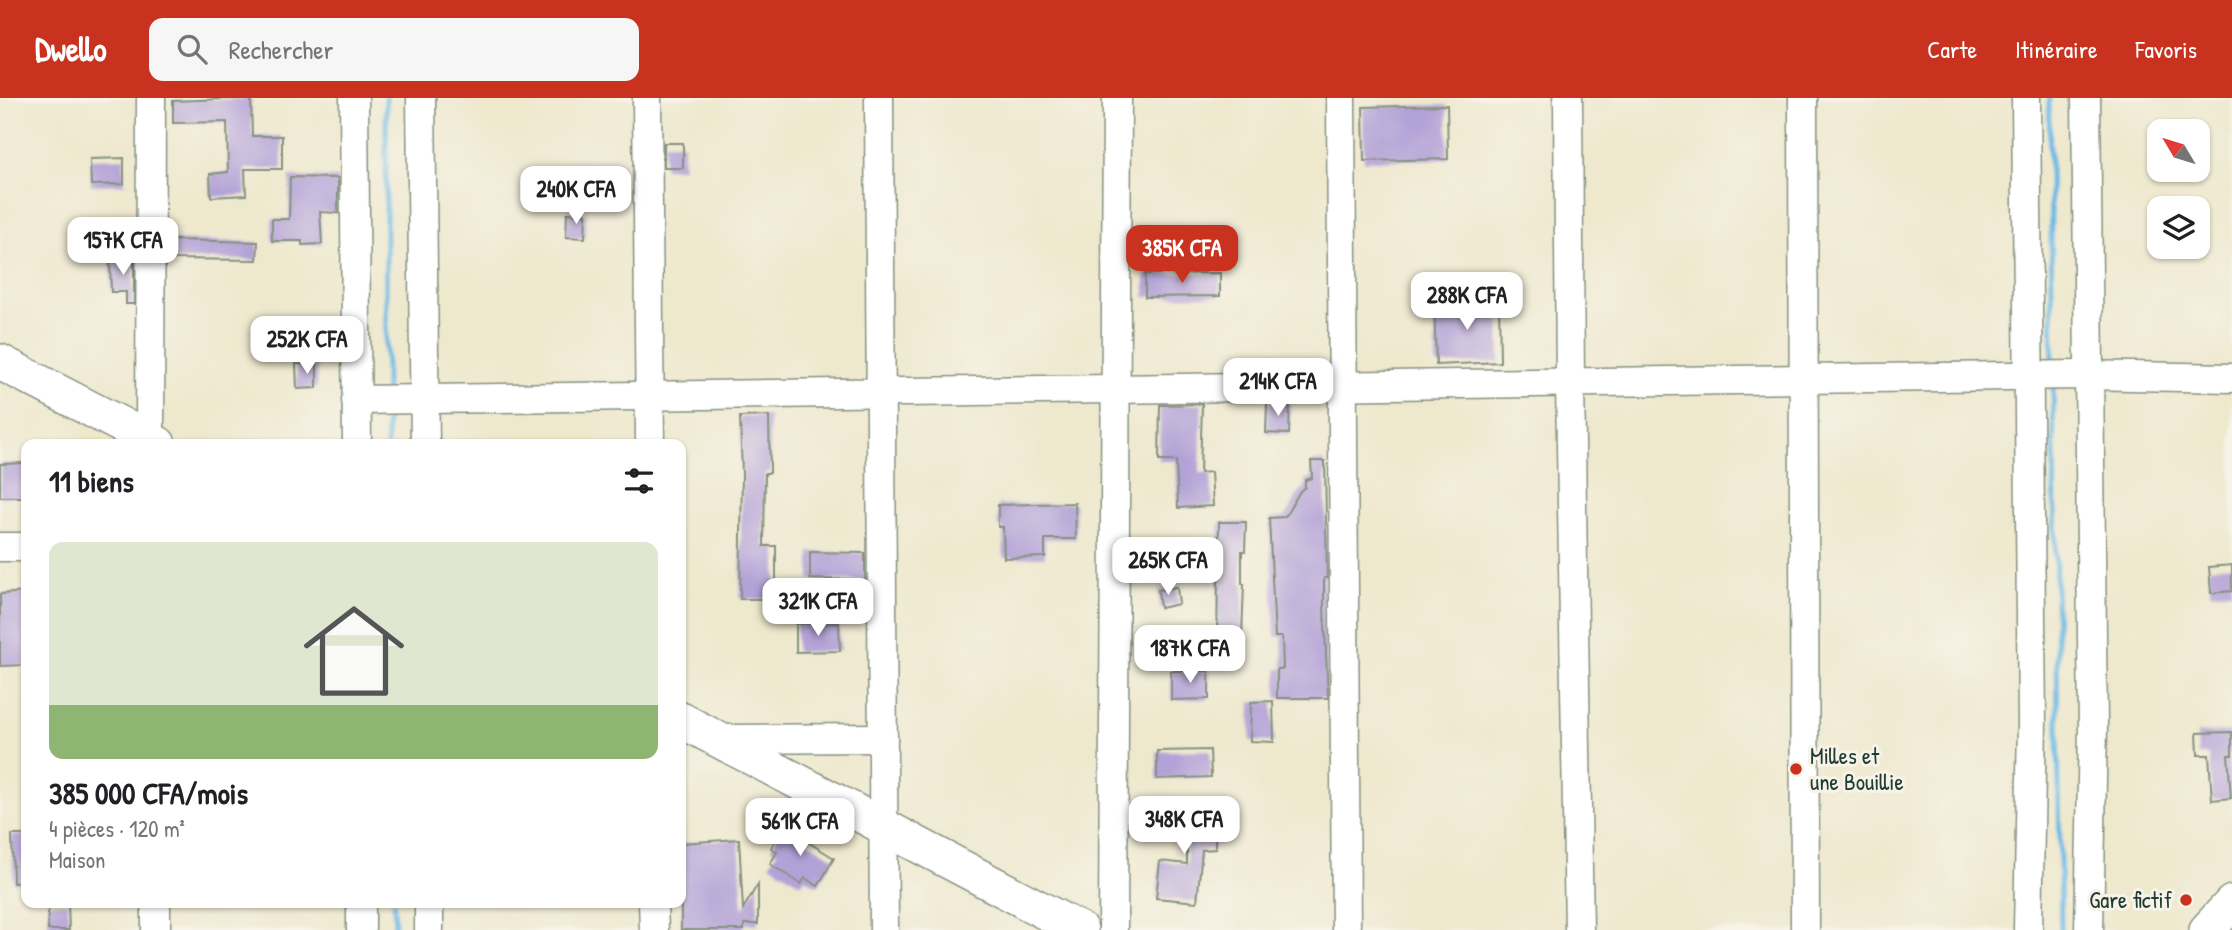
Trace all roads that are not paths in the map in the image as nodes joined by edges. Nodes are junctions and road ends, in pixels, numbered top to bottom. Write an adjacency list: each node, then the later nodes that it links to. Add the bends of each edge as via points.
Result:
1 (151, 98): 24 (street)
2 (354, 98): 22 (street)
3 (421, 98): 22 (street)
4 (647, 98): 21 (street)
5 (879, 98): 20 (street)
6 (1117, 98): 19 (street)
7 (1341, 98): 18 (street)
8 (1568, 98): 17 (street)
9 (1803, 98): 16 (street)
10 (2026, 98): 14 (street)
11 (2086, 98): 13 (street)
12 (0, 362): 23 (main road)
13 (2085, 375): 14 (street); 15 (street); 50 (street, via 2094,727)
14 (2035, 376): 16 (street); 49 (street)
15 (2232, 378)
16 (1803, 380): 17 (street); 48 (street)
17 (1570, 383): 18 (street); 47 (street)
18 (1343, 386): 19 (street); 46 (street)
19 (1116, 389): 20 (street); 45 (street)
20 (881, 393): 21 (street); 31 (street)
21 (649, 396): 22 (street); 27 (street)
22 (389, 399): 25 (street); 26 (street)
23 (145, 439)
24 (153, 439)
25 (361, 439)
26 (421, 439)
27 (650, 439)
28 (0, 547): 29 (street)
29 (21, 547)
30 (686, 723): 32 (main road)
31 (883, 738): 32 (street); 33 (street)
32 (717, 739): 33 (main road)
33 (883, 826): 43 (street); 44 (main road)
34 (2232, 903): 51 (main road)
35 (156, 908): 39 (street)
36 (360, 908): 40 (street)
37 (429, 908): 41 (street)
38 (653, 908): 42 (street)
39 (156, 930)
40 (361, 930)
41 (429, 930)
42 (654, 930)
43 (884, 930)
44 (1080, 930)
45 (1113, 930)
46 (1346, 930)
47 (1579, 930)
48 (1805, 930)
49 (2028, 930)
50 (2089, 930)
51 (2207, 930)

